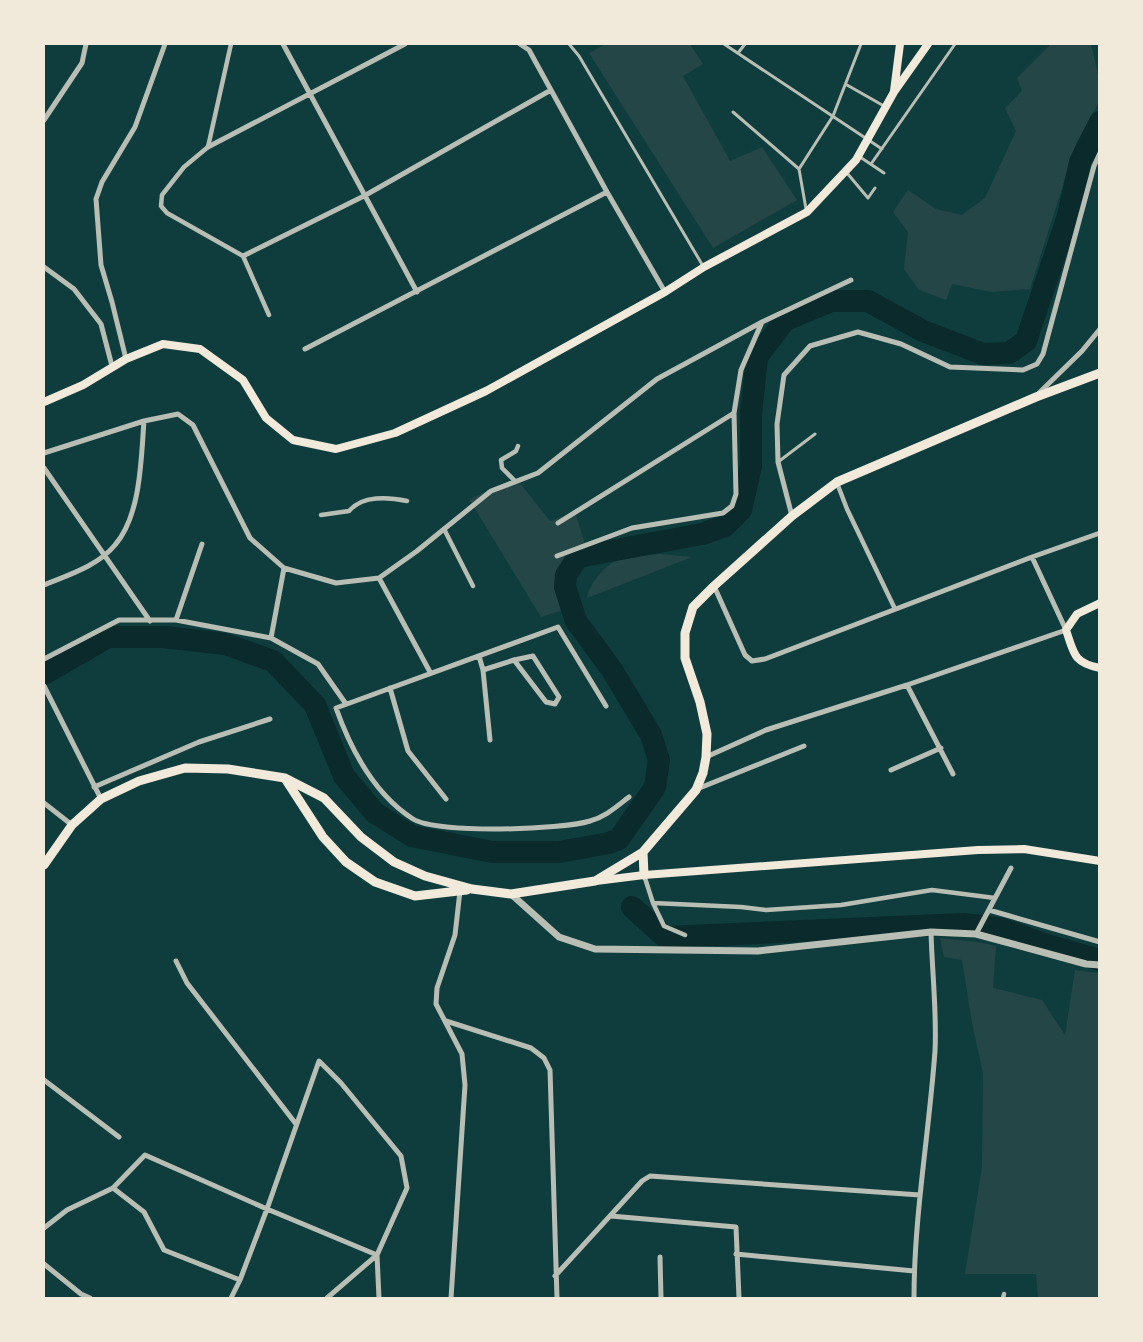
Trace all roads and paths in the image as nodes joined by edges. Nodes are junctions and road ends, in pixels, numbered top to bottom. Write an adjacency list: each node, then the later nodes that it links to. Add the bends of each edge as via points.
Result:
1 (86, 44): 22 (street, via 82,63)
2 (165, 44): 46 (street, via 135,127 96,199 101,265)
3 (231, 44): 24 (street)
4 (283, 44): 18 (street)
5 (405, 44): 18 (street)
6 (520, 44): 16 (street, via 529,51)
7 (569, 44): 38 (lane)
8 (724, 44): 14 (lane)
9 (745, 44): 14 (lane)
10 (861, 44): 15 (lane)
11 (900, 44): 17 (main road)
12 (928, 44): 17 (main road)
13 (955, 44): 25 (lane)
14 (738, 53): 21 (lane)
15 (847, 85): 19 (lane); 21 (lane)
16 (551, 90): 33 (street); 34 (street)
17 (894, 92): 19 (main road)
18 (310, 96): 24 (street); 34 (street)
19 (886, 106): 23 (main road)
20 (733, 112): 29 (lane)
21 (833, 116): 23 (lane); 29 (lane)
22 (44, 120)
23 (867, 140): 25 (lane); 27 (main road)
24 (208, 147): 36 (street, via 184,167 162,195 161,206)
25 (882, 149): 28 (lane)
26 (1100, 153): 56 (street, via 1037,364 1023,370 950,367 901,344 858,332 810,346 784,375 777,424)
27 (859, 156): 28 (lane); 30 (main road)
28 (871, 164): 31 (lane)
29 (799, 169): 35 (lane)
30 (845, 172): 32 (lane, via 868,198); 35 (main road)
31 (884, 173)
32 (875, 188)
33 (607, 192): 40 (street); 41 (street)
34 (364, 196): 36 (street); 40 (street)
35 (807, 212): 38 (main road)
36 (243, 256): 42 (street)
37 (44, 267): 47 (street, via 74,289 101,324)
38 (704, 267): 41 (main road)
39 (852, 280): 43 (street)
40 (417, 292): 45 (street)
41 (665, 292): 46 (main road, via 445,411 394,433 336,449 292,440 266,418 243,380 200,349 163,344)
42 (269, 315)
43 (762, 322): 51 (street, via 741,370); 58 (street, via 657,379 538,473)
44 (1100, 329): 49 (street)
45 (305, 349)
46 (126, 359): 47 (main road)
47 (112, 366): 50 (main road, via 83,385)
48 (1100, 373): 49 (main road)
49 (1036, 397): 59 (main road)
50 (44, 402)
51 (734, 413): 63 (street); 68 (street, via 736,494 732,506 723,513 632,528)
52 (144, 421): 55 (street); 67 (street, via 137,496 116,545); 70 (street, via 178,414 193,425 250,538)
53 (815, 434): 56 (lane)
54 (518, 446): 58 (street, via 501,460 501,468)
55 (44, 453)
56 (778, 462): 62 (street)
57 (44, 468): 67 (street)
58 (515, 482): 64 (street, via 491,491)
59 (837, 482): 62 (main road); 76 (street)
60 (407, 501): 61 (street, via 391,497 369,500 354,504 349,511)
61 (321, 515)
62 (792, 516): 74 (main road)
63 (558, 523)
64 (444, 529): 71 (street); 73 (street)
65 (1100, 533): 69 (street)
66 (202, 544): 77 (street)
67 (104, 555): 72 (street); 78 (street)
68 (557, 556)
69 (1032, 557): 76 (street); 79 (street)
70 (284, 568): 71 (street, via 336,583); 80 (street)
71 (379, 578): 86 (street)
72 (44, 585)
73 (473, 586)
74 (714, 586): 76 (street, via 745,655 752,661); 96 (main road, via 693,607 685,633 685,658 707,734)
75 (1100, 603): 79 (main road, via 1077,614)
76 (895, 609)
77 (176, 620): 78 (street); 80 (street)
78 (150, 621): 82 (street, via 119,620)
79 (1066, 630): 84 (main road, via 1076,658); 87 (street)
80 (271, 638): 90 (street, via 318,664)
81 (479, 656): 85 (street); 86 (street); 91 (street, via 558,627)
82 (44, 659)
83 (514, 660): 83 (street, via 546,702 555,704 559,697 533,656); 85 (street)
84 (1100, 668)
85 (483, 670): 93 (street)
86 (430, 672): 88 (street)
87 (907, 685): 95 (street); 96 (street, via 766,730)
88 (390, 688): 90 (street); 104 (street, via 408,751)
89 (45, 689): 100 (street)
90 (346, 704): 102 (street, via 336,708 346,736 390,801 415,820 439,827 552,826 589,821 609,813)
91 (606, 706)
92 (270, 719): 100 (street, via 199,742)
93 (490, 740)
94 (804, 746): 101 (street)
95 (941, 748): 97 (street); 98 (street)
96 (706, 757): 101 (main road)
97 (891, 770)
98 (953, 774)
99 (285, 778): 103 (main road, via 185,768 139,781); 113 (main road, via 324,798 361,837 394,862); 114 (main road, via 323,837 346,862 375,882 416,896)
100 (94, 787): 103 (street)
101 (696, 790): 107 (main road)
102 (629, 797)
103 (101, 799): 106 (main road)
104 (446, 799)
105 (44, 803): 106 (street)
106 (72, 825): 109 (main road)
107 (643, 852): 111 (main road); 112 (main road)
108 (1100, 861): 111 (main road, via 1023,849 978,850)
109 (44, 865)
110 (1011, 868): 116 (street)
111 (644, 875): 112 (main road); 117 (street)
112 (596, 881): 115 (main road)
113 (472, 890): 114 (main road); 115 (main road)
114 (460, 891): 125 (street, via 455,935 437,988 436,1004)
115 (511, 894): 119 (street, via 559,937 595,949 758,951)
116 (994, 898): 117 (street, via 932,890 841,905 766,910); 118 (street)
117 (653, 903): 121 (street, via 664,926)
118 (989, 910): 120 (street); 122 (street)
119 (931, 932): 120 (street); 130 (street, via 935,1049)
120 (977, 933): 124 (street)
121 (686, 935)
122 (1100, 942)
123 (176, 961): 127 (street, via 187,983)
124 (1100, 966)
125 (446, 1022): 139 (street, via 531,1048 544,1058 550,1070); 145 (street, via 462,1054 465,1085)
126 (44, 1080): 128 (street)
127 (296, 1124): 131 (street); 135 (street, via 319,1061 401,1155 407,1188)
128 (119, 1137)
129 (113, 1188): 131 (street, via 146,1155); 133 (street, via 67,1210); 140 (street, via 144,1212 164,1250)
130 (920, 1195): 132 (street, via 650,1176); 138 (street)
131 (267, 1209): 135 (street); 140 (street)
132 (611, 1216): 134 (street, via 736,1227); 139 (street)
133 (44, 1228)
134 (736, 1254): 138 (street); 148 (street)
135 (377, 1255): 143 (street); 144 (street)
136 (660, 1257): 147 (street)
137 (44, 1264): 141 (street)
138 (914, 1271): 149 (street)
139 (555, 1276): 146 (street)
140 (240, 1281): 142 (street)
141 (90, 1299)
142 (231, 1299)
143 (327, 1299)
144 (378, 1299)
145 (451, 1299)
146 (556, 1299)
147 (661, 1299)
148 (739, 1299)
149 (914, 1299)

